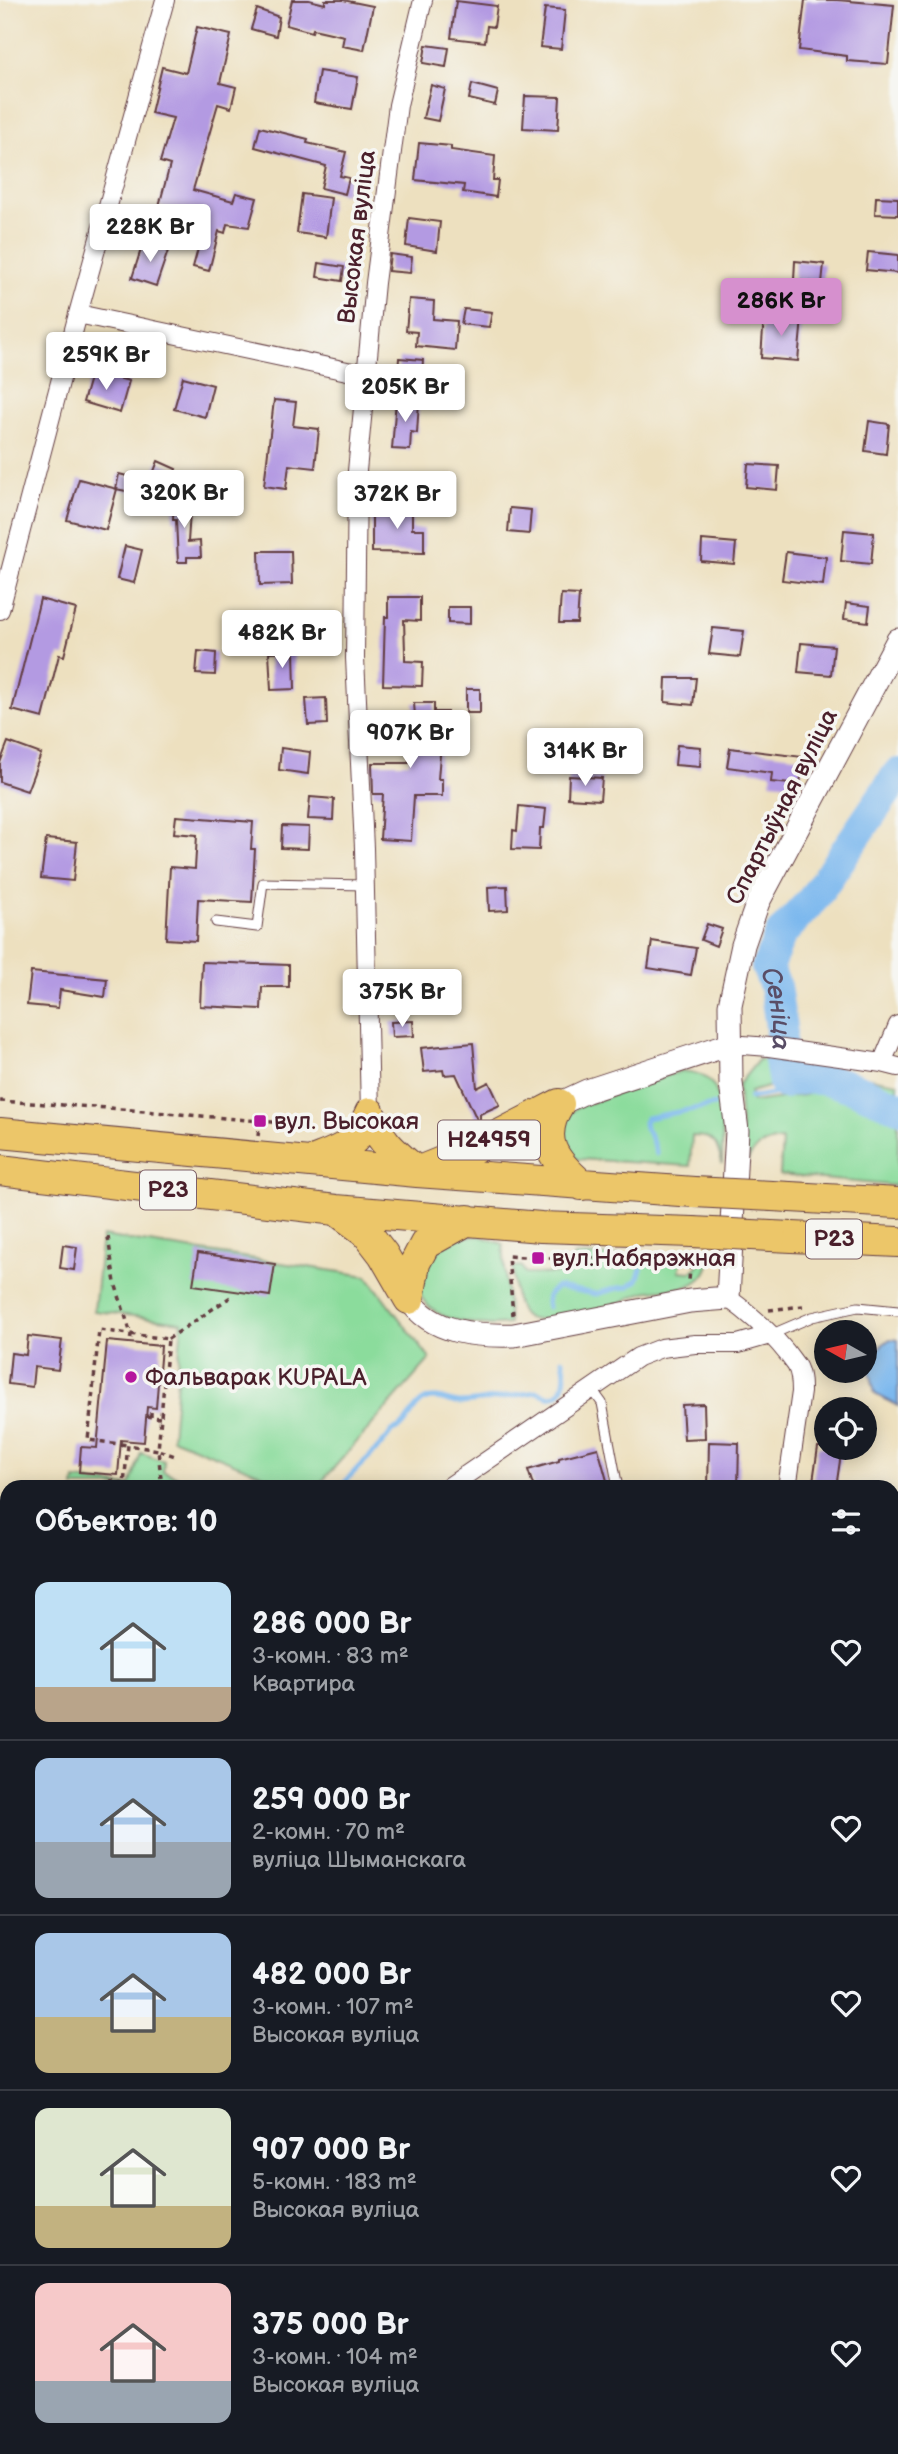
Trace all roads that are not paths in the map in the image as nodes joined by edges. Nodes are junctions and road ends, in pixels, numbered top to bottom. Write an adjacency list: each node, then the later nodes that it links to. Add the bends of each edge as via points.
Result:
1 (165, 0): 3 (street)
2 (423, 0): 4 (street, Высокая вуліца, via 398,105)
3 (78, 314): 4 (street); 5 (street)
4 (366, 375): 7 (street, Высокая вуліца, via 357,471 355,644)
5 (0, 610)
6 (898, 640): 10 (street, Спартыўная вуліца, via 758,902 730,1005)
7 (365, 885): 8 (lane, via 263,883 257,927); 13 (street, Высокая вуліца)
8 (216, 922)
9 (898, 1025): 11 (street)
10 (730, 1044): 11 (street); 12 (street, Н24959); 23 (street, Спартыўная вуліца, via 737,1130)
11 (890, 1065)
12 (559, 1104): 17 (highway, Н24959); 18 (highway, Н24959, via 548,1132 552,1153)
13 (370, 1113): 15 (highway, via 349,1145); 17 (highway, via 377,1133)
14 (0, 1133): 15 (highway, Р23)
15 (307, 1162): 17 (highway, Р23)
16 (0, 1170): 20 (highway, Р23)
17 (418, 1172): 18 (highway, Р23)
18 (582, 1185): 19 (highway, Р23, bridge)
19 (898, 1203)
20 (336, 1210): 21 (highway, Р23); 24 (highway, via 372,1240)
21 (468, 1220): 22 (highway, Р23, bridge); 24 (highway, via 425,1244 415,1263)
22 (898, 1242)
23 (728, 1297): 24 (street, via 514,1335 440,1325); 26 (street)
24 (409, 1299)
25 (898, 1311): 26 (lane, via 858,1307 812,1317)
26 (770, 1335): 27 (street, via 738,1344 661,1348 638,1357); 30 (street, via 797,1366 801,1378)
27 (591, 1388): 28 (street); 29 (lane, via 602,1403)
28 (459, 1480)
29 (616, 1480)
30 (788, 1480)

